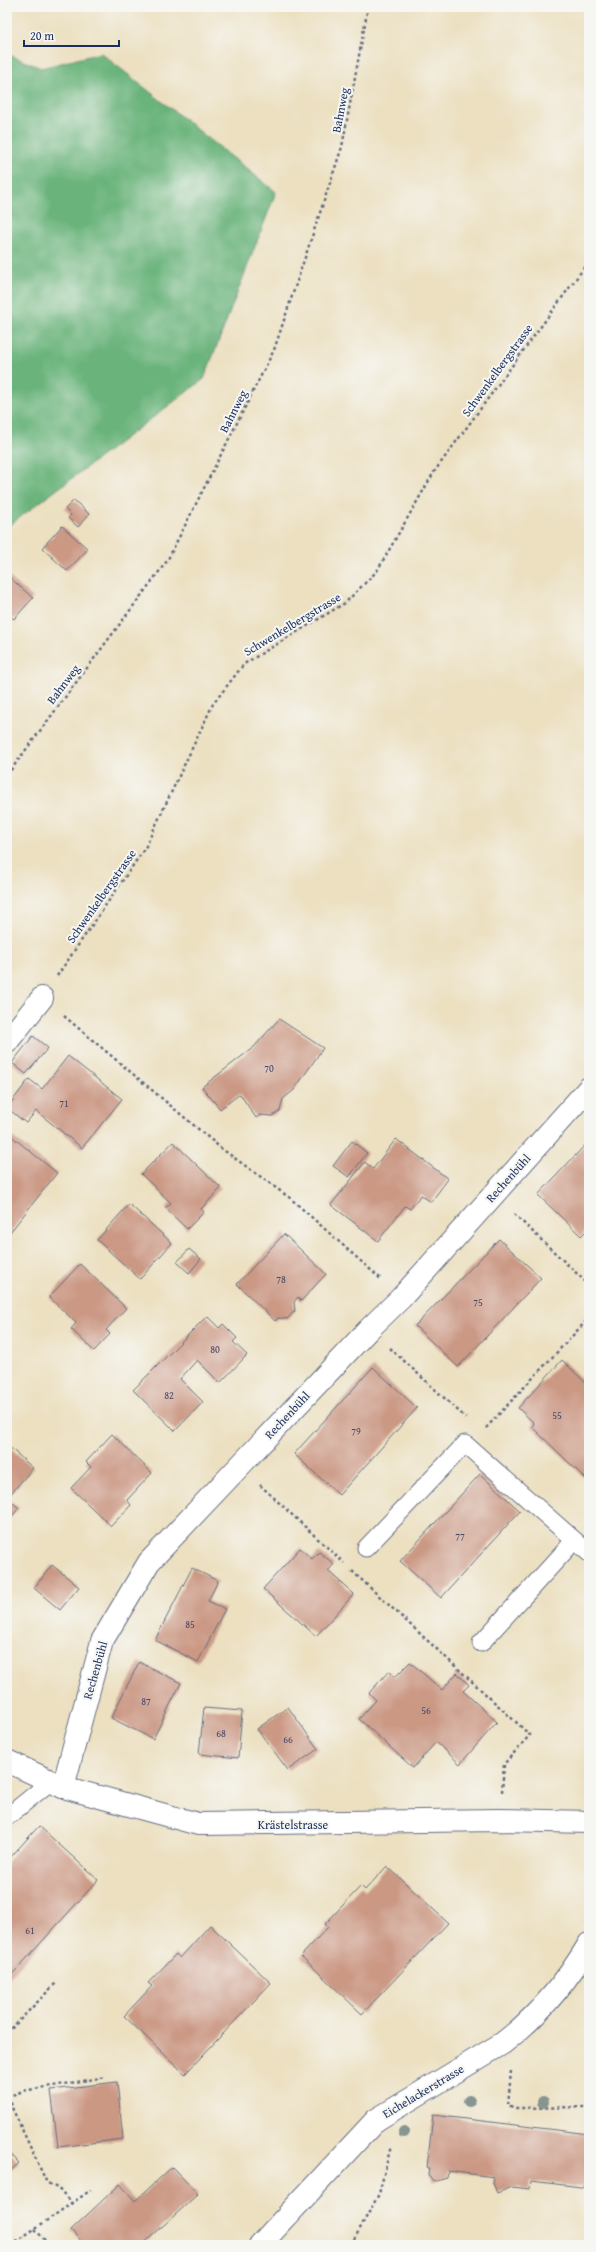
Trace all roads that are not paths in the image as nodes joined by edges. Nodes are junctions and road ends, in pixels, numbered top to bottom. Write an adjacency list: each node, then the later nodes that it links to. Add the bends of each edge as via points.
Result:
1 (42, 998): 2 (street)
2 (7, 1042)
3 (589, 1088): 9 (street, Rechenbühl, via 401,1298 149,1562 102,1641)
4 (574, 1540): 5 (lane, via 465,1444); 6 (lane); 7 (lane)
5 (366, 1548)
6 (589, 1553)
7 (481, 1643)
8 (7, 1761): 9 (street, Krästelstrasse)
9 (57, 1784): 10 (lane); 11 (street, Krästelstrasse, via 198,1824 500,1820)
10 (7, 1817)
11 (589, 1822)
12 (589, 1944): 13 (street, Eichelackerstrasse, via 573,1972 520,2030 503,2043 376,2120)
13 (260, 2245)

